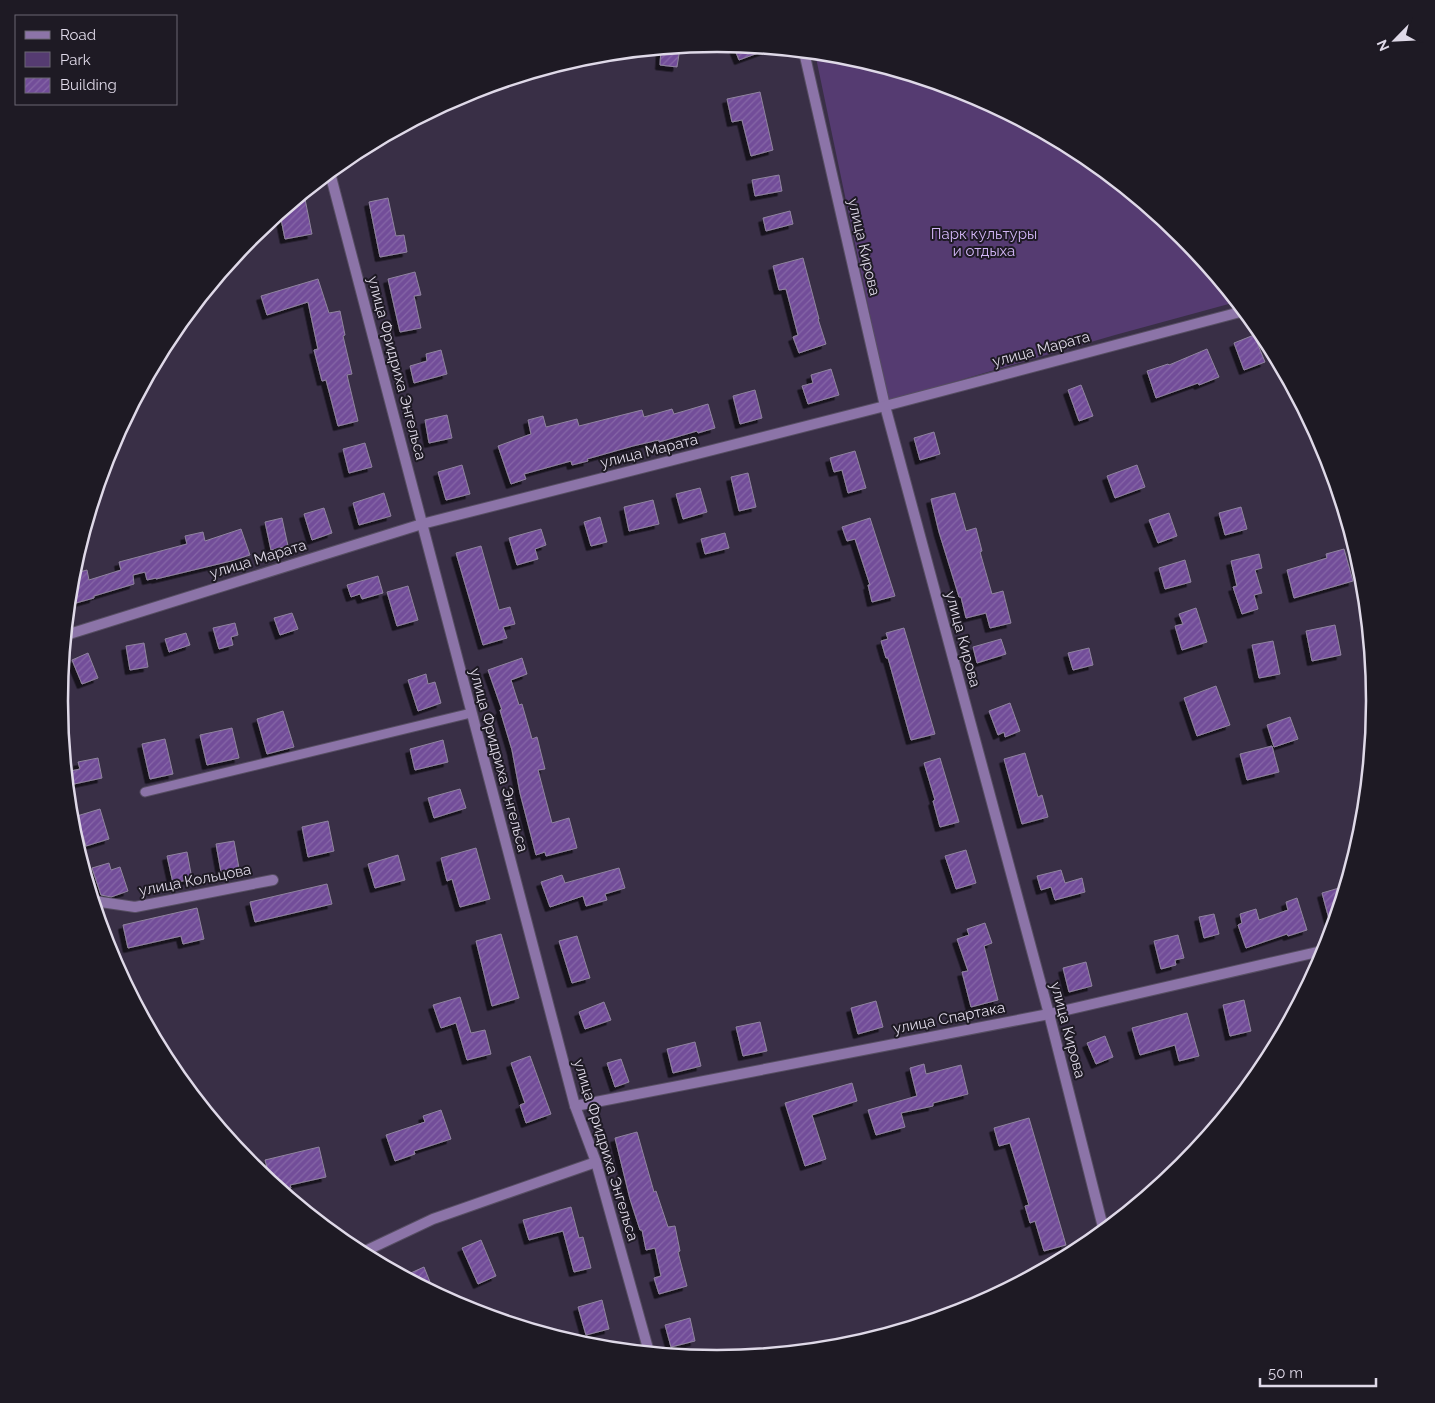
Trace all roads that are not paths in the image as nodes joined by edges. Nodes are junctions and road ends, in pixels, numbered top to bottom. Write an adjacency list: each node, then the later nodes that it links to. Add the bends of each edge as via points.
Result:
1 (806, 59): 4 (street, улица Кирова)
2 (332, 180): 5 (street, улица Фридриха Энгельса)
3 (1237, 313): 4 (street, улица Марата)
4 (885, 406): 5 (street, улица Марата); 12 (street, улица Кирова)
5 (422, 524): 6 (street, улица Марата); 7 (street, улица Фридриха Энгельса)
6 (73, 632)
7 (471, 713): 8 (lane); 13 (street, улица Фридриха Энгельса)
8 (145, 792)
9 (273, 880): 10 (street, улица Кольцова, via 135,906)
10 (101, 902)
11 (1316, 952): 12 (street, улица Спартака)
12 (1049, 1014): 13 (street, улица Спартака); 15 (street, улица Кирова)
13 (575, 1106): 14 (street, улица Фридриха Энгельса)
14 (596, 1162): 16 (street, via 433,1219); 17 (street, улица Фридриха Энгельса)
15 (1102, 1224)
16 (370, 1249)
17 (647, 1346)

